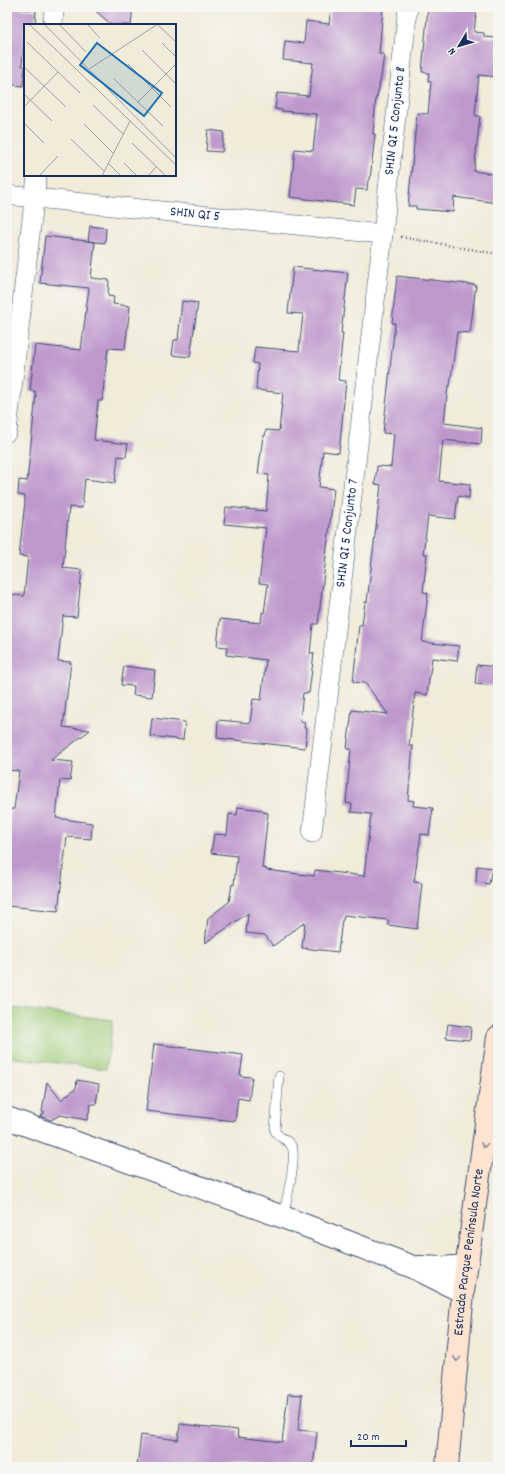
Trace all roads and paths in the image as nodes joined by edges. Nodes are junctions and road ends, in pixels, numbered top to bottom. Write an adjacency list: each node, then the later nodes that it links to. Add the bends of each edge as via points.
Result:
1 (54, 7): 3 (street)
2 (408, 7): 7 (street, SHIN QI 5 Conjunto 8)
3 (53, 24)
4 (37, 176): 6 (street)
5 (7, 195): 6 (street, SHIN QI 5)
6 (35, 198): 7 (street, SHIN QI 5); 9 (street)
7 (383, 234): 8 (path); 10 (street, SHIN QI 5 Conjunto 7)
8 (498, 254)
9 (7, 432)
10 (312, 833)
11 (498, 1037): 13 (main road, Estrada Parque Península Norte)
12 (279, 1076): 15 (lane, via 275,1131 292,1145 294,1151)
13 (495, 1086): 16 (main road, Estrada Parque Península Norte, one-way to 16)
14 (7, 1118): 15 (street)
15 (283, 1217): 17 (street)
16 (466, 1266): 17 (street); 18 (main road, Estrada Parque Península Norte)
17 (414, 1267): 18 (street)
18 (463, 1292): 19 (main road, Estrada Parque Península Norte, one-way to 19)
19 (447, 1467)

